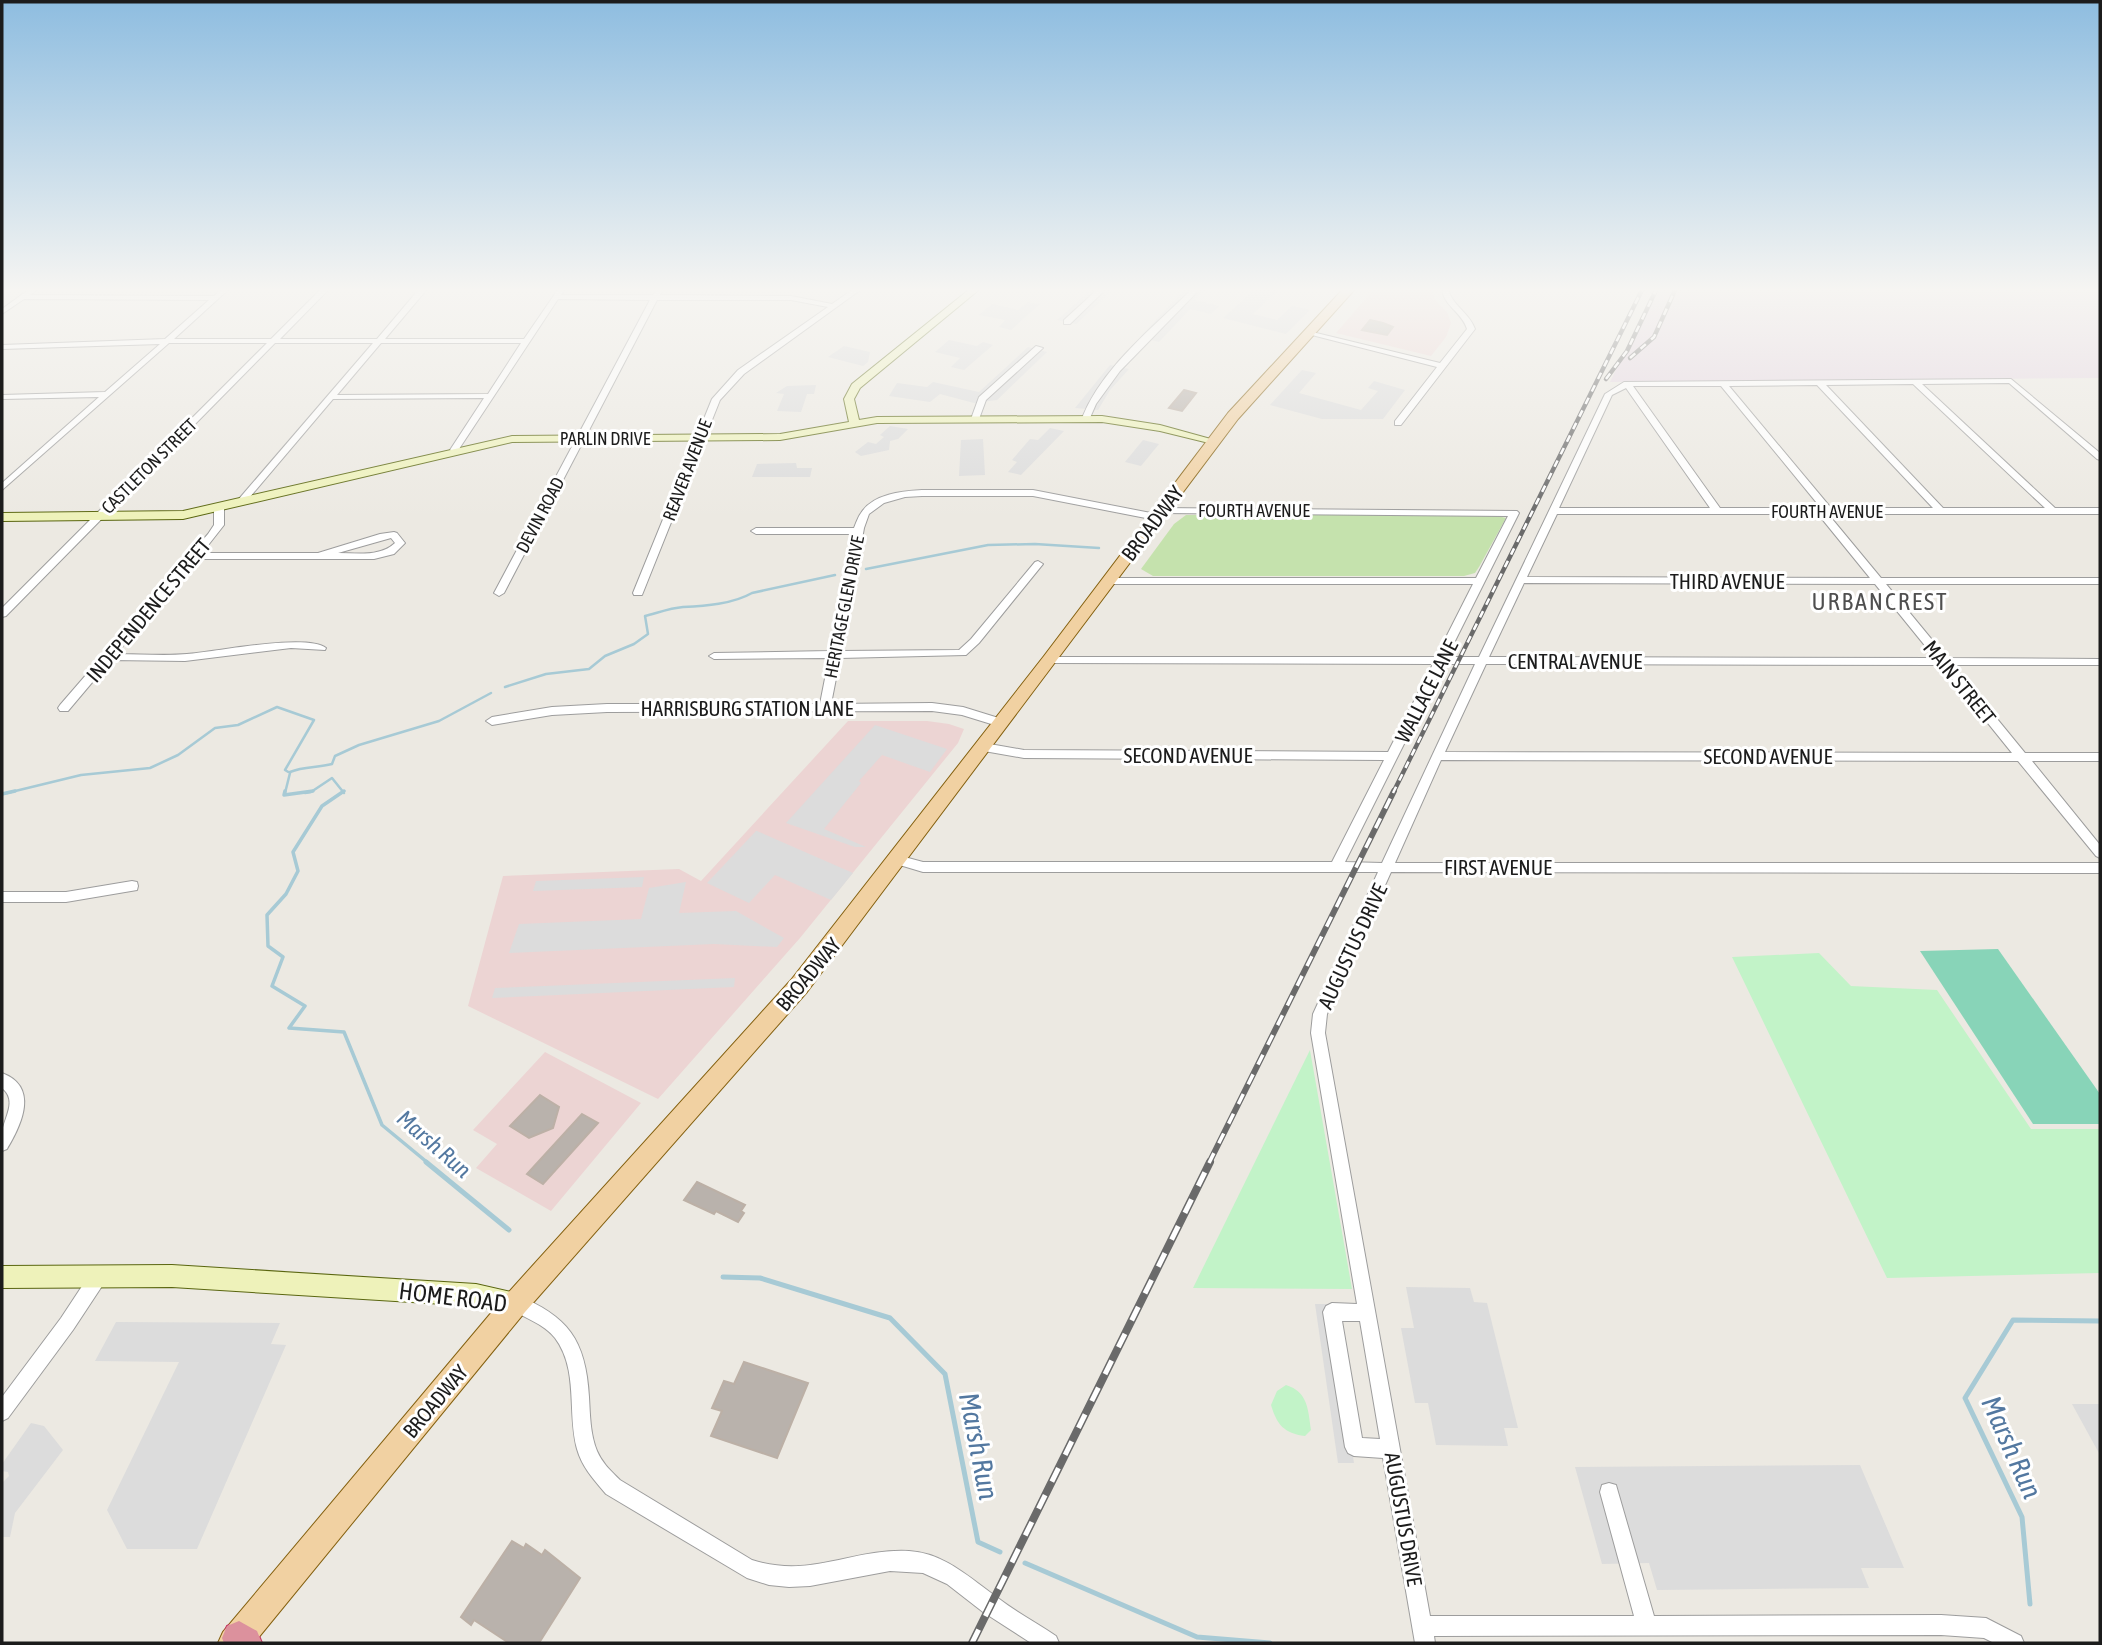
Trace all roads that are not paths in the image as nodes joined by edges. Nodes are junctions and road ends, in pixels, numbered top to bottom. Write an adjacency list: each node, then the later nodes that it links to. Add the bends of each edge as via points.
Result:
1 (140, 365): 18 (street)
2 (249, 365): 43 (street, CASTLETON STREET)
3 (358, 365): 21 (street)
4 (511, 365): 19 (street)
5 (619, 365): 26 (street, DEVIN ROAD)
6 (754, 365): 27 (street, REAVER AVENUE, via 726,385)
7 (882, 365): 24 (street, via 856,386 849,399)
8 (1020, 365): 23 (street, via 982,399)
9 (1121, 365): 22 (street, via 1088,407)
10 (1279, 365): 28 (main road, BROADWAY)
11 (1437, 365): 12 (street)
12 (1442, 366): 25 (street)
13 (1914, 381): 14 (street); 15 (street); 38 (street)
14 (2011, 381): 30 (street)
15 (1818, 382): 16 (street); 37 (street)
16 (1723, 383): 17 (street); 36 (street, MAIN STREET)
17 (1627, 384): 34 (street, AUGUSTUS DRIVE, via 1609,394); 35 (street)
18 (107, 394): 20 (street); 31 (street)
19 (489, 396): 21 (street); 29 (street)
20 (2, 397)
21 (331, 397): 32 (street)
22 (1086, 418): 23 (street, PARLIN DRIVE); 28 (street, PARLIN DRIVE, via 1160,428)
23 (975, 419): 24 (street, PARLIN DRIVE)
24 (854, 422): 27 (street, PARLIN DRIVE, via 780,437)
25 (1398, 423)
26 (581, 438): 27 (street, PARLIN DRIVE); 29 (street, PARLIN DRIVE, via 512,439); 54 (street, DEVIN ROAD)
27 (700, 438): 55 (street, REAVER AVENUE)
28 (1213, 442): 41 (main road, BROADWAY)
29 (454, 450): 32 (street, PARLIN DRIVE)
30 (2100, 457)
31 (2, 488)
32 (241, 502): 33 (street, PARLIN DRIVE)
33 (219, 507): 43 (street, PARLIN DRIVE, via 170,517); 47 (street, INDEPENDENCE STREET, via 219,525)
34 (1555, 511): 35 (street, FOURTH AVENUE); 49 (street, AUGUSTUS DRIVE)
35 (1717, 511): 36 (street, FOURTH AVENUE)
36 (1824, 511): 37 (street, FOURTH AVENUE); 52 (street, MAIN STREET)
37 (1941, 511): 38 (street, FOURTH AVENUE)
38 (2053, 511): 39 (street, FOURTH AVENUE)
39 (2100, 511)
40 (1514, 513): 41 (street, FOURTH AVENUE); 51 (street, WALLACE LANE)
41 (1159, 514): 45 (street, HERITAGE GLEN DRIVE, via 1034,493 904,494 872,506); 50 (main road, BROADWAY)
42 (2, 517): 43 (street, PARLIN DRIVE)
43 (98, 517): 57 (street, CASTLETON STREET)
44 (756, 531): 45 (street)
45 (859, 531): 60 (street, HERITAGE GLEN DRIVE)
46 (320, 555): 46 (street, via 383,555 400,543 394,535 383,536); 47 (street)
47 (194, 556): 62 (street, INDEPENDENCE STREET)
48 (1038, 564): 60 (street, via 961,653)
49 (1521, 580): 52 (street, THIRD AVENUE); 65 (street, AUGUSTUS DRIVE)
50 (1109, 581): 51 (street); 63 (main road, BROADWAY)
51 (1481, 581): 64 (street, WALLACE LANE)
52 (1878, 581): 53 (street, THIRD AVENUE); 66 (street, MAIN STREET)
53 (2100, 581)
54 (499, 593)
55 (638, 593)
56 (2, 598): 57 (street)
57 (18, 598): 58 (street, CASTLETON STREET)
58 (2, 614)
59 (321, 648): 62 (street, via 291,645 184,658)
60 (835, 655): 61 (street); 69 (street, HERITAGE GLEN DRIVE)
61 (714, 656)
62 (108, 657): 68 (street, INDEPENDENCE STREET)
63 (1050, 660): 64 (street, CENTRAL AVENUE); 71 (main road, BROADWAY)
64 (1441, 662): 65 (street, CENTRAL AVENUE); 73 (street, WALLACE LANE)
65 (1482, 662): 66 (street, CENTRAL AVENUE); 74 (street, AUGUSTUS DRIVE)
66 (1943, 662): 67 (street, CENTRAL AVENUE); 75 (street, MAIN STREET)
67 (2100, 662)
68 (64, 708)
69 (825, 708): 70 (street, HARRISBURG STATION LANE, via 585,709); 71 (street, HARRISBURG STATION LANE, via 949,708)
70 (492, 721)
71 (1001, 723): 72 (main road, BROADWAY)
72 (984, 747): 73 (street, SECOND AVENUE, via 1024,754); 78 (main road, BROADWAY)
73 (1394, 756): 80 (street, WALLACE LANE)
74 (1437, 756): 75 (street, SECOND AVENUE); 79 (street, AUGUSTUS DRIVE)
75 (2021, 756): 76 (street, SECOND AVENUE); 77 (street, MAIN STREET)
76 (2100, 757)
77 (2100, 853)
78 (897, 860): 80 (street, FIRST AVENUE, via 923,867); 88 (main road, BROADWAY, via 799,986)
79 (1388, 867): 80 (street, FIRST AVENUE); 81 (street, FIRST AVENUE); 89 (street, AUGUSTUS DRIVE, via 1320,1014 1318,1033)
80 (1336, 868)
81 (2100, 868)
82 (132, 886): 83 (street, via 66,897)
83 (2, 897)
84 (2, 1080): 85 (street, via 15,1092 18,1104)
85 (2, 1144)
86 (2, 1277): 87 (street, HOME ROAD)
87 (98, 1277): 88 (street, HOME ROAD, via 172,1276 476,1295); 90 (street)
88 (516, 1303): 95 (main road, BROADWAY); 96 (street, HOME ROAD, via 550,1322 574,1352 582,1437 599,1474 613,1487 765,1576 789,1580 913,1561 959,1580)
89 (1368, 1313): 91 (street, AUGUSTUS DRIVE); 91 (street, via 1332,1312 1354,1447)
90 (2, 1412)
91 (1392, 1449): 94 (street, AUGUSTUS DRIVE)
92 (1609, 1492): 93 (street)
93 (1647, 1626): 94 (street); 97 (street, via 1941,1625 1986,1628)
94 (1424, 1635)
95 (238, 1642)
96 (1049, 1643)
97 (2014, 1643)

